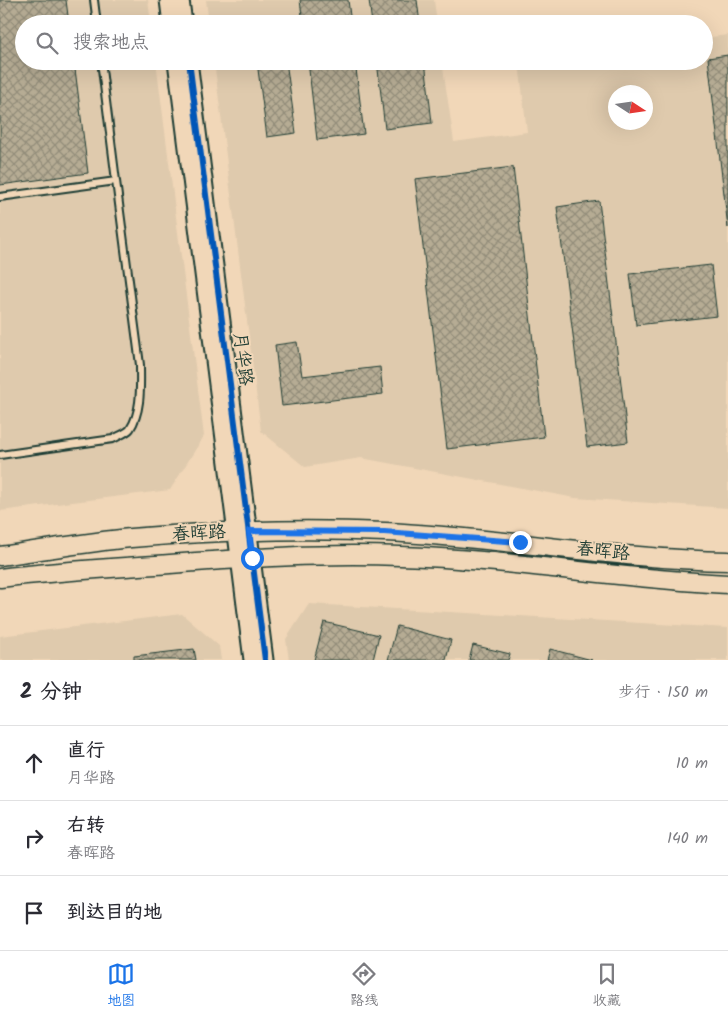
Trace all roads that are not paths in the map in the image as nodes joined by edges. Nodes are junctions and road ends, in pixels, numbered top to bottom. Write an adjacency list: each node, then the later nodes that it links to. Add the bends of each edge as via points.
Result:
1 (94, 0): 4 (lane)
2 (168, 0): 5 (street)
3 (181, 0): 6 (street)
4 (96, 15)
5 (170, 15)
6 (183, 15)
7 (102, 70): 10 (lane)
8 (177, 70): 13 (street, 月华路)
9 (190, 70): 13 (street, 月华路)
10 (116, 181): 11 (lane); 12 (lane, via 140,365 138,404 130,430 113,439)
11 (0, 197)
12 (0, 455)
13 (242, 531): 14 (main road, 春晖路, via 129,538); 15 (street, 月华路); 16 (main road, 春晖路, via 447,536 676,560)
14 (0, 556)
15 (245, 559): 17 (main road, 春晖路, via 54,571); 18 (main road, 春晖路, via 400,556 668,582); 19 (street, 月华路); 20 (street, 月华路)
16 (728, 562)
17 (0, 578)
18 (728, 584)
19 (252, 660)
20 (265, 660)

